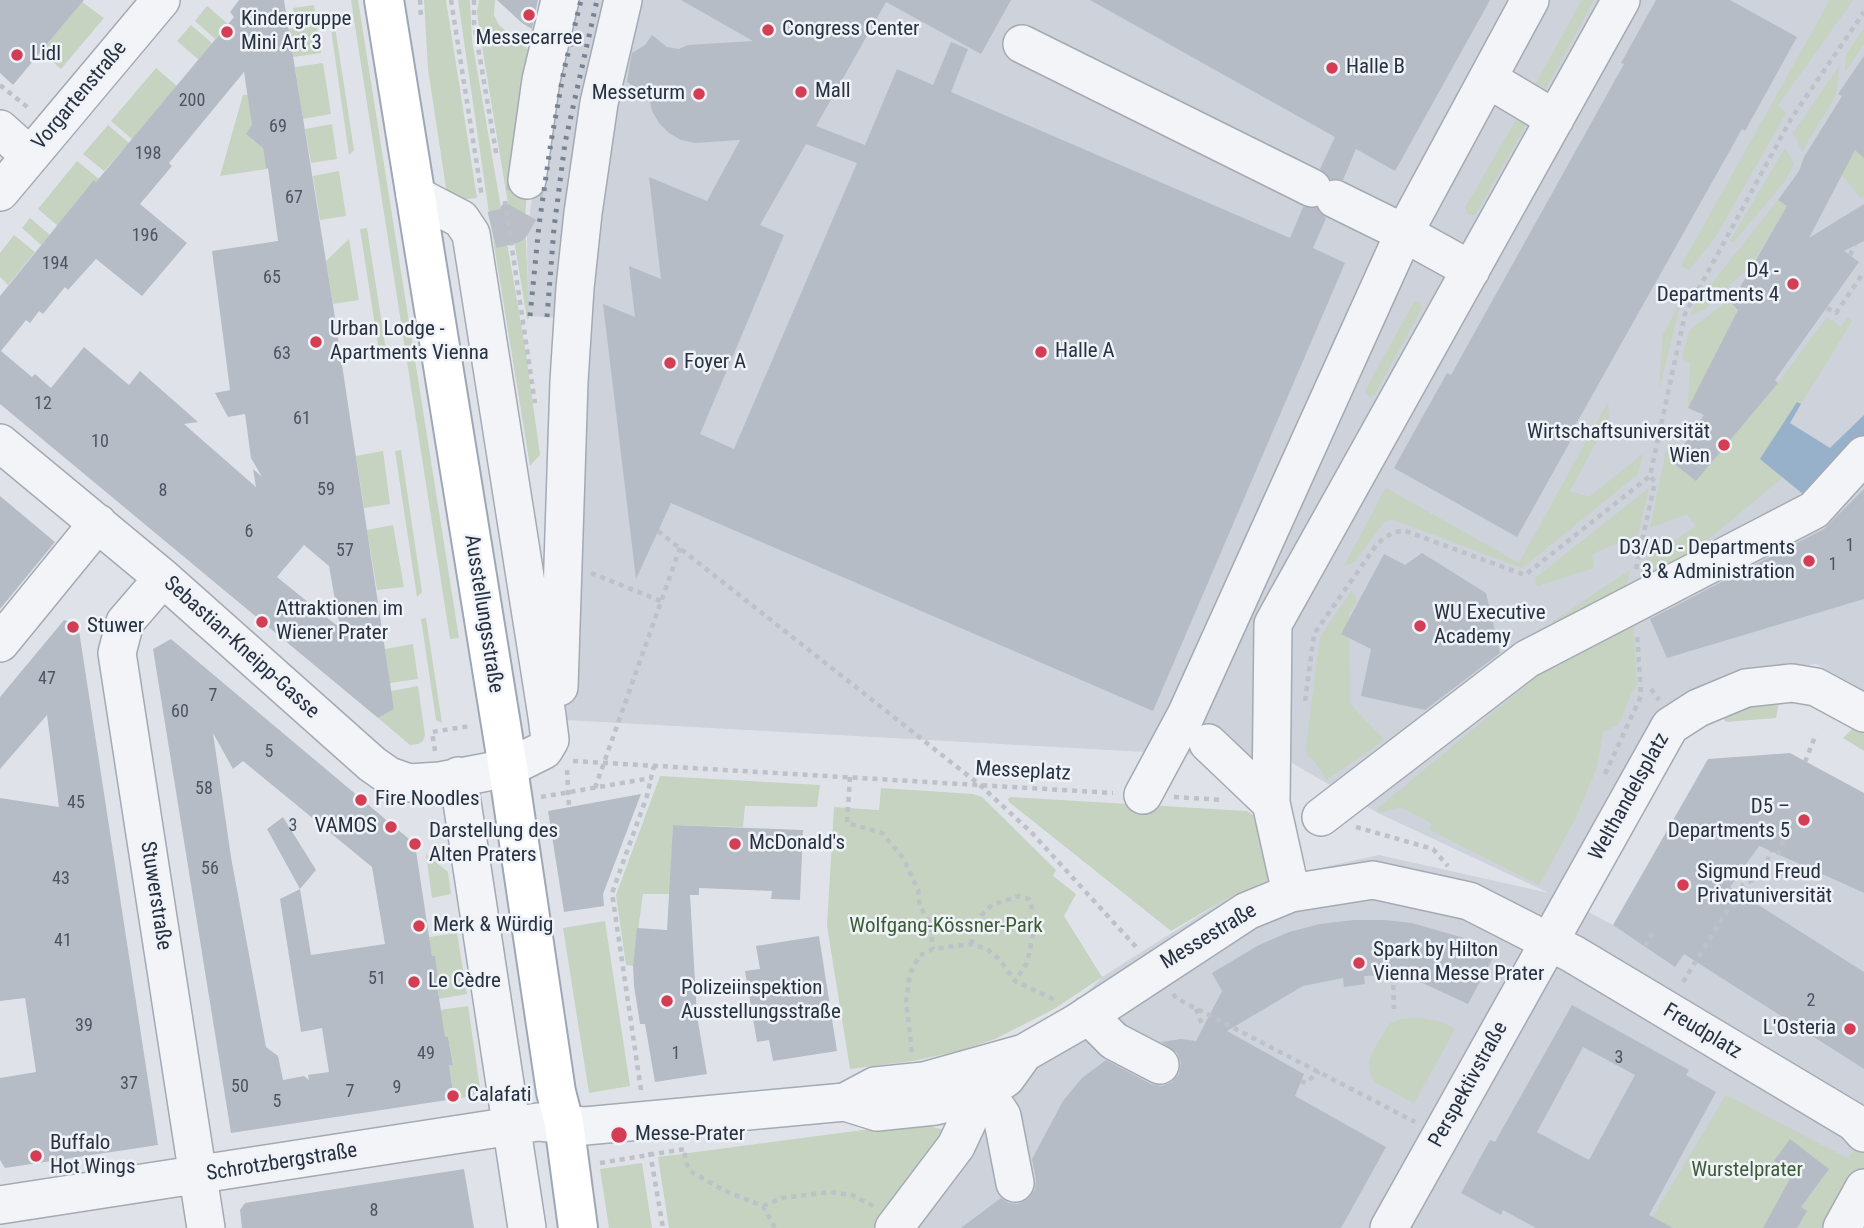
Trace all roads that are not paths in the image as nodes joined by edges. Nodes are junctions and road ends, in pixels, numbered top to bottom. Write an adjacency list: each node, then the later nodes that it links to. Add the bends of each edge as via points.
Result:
1 (161, 0): 11 (street, Vorgartenstraße)
2 (384, 0): 14 (main road, Ausstellungsstraße)
3 (560, 0): 12 (street, via 541,80)
4 (623, 0): 24 (street, via 599,103 569,369)
5 (1530, 0): 8 (street)
6 (1621, 0): 9 (street)
7 (1023, 44): 15 (street)
8 (1488, 79): 9 (street); 15 (street)
9 (1555, 119): 16 (street)
10 (0, 129): 11 (street)
11 (30, 156): 13 (street, Vorgartenstraße)
12 (509, 179)
13 (0, 192)
14 (415, 195): 24 (street, via 481,232); 25 (main road, Ausstellungsstraße)
15 (1405, 233): 16 (street); 27 (street, via 1185,715)
16 (1471, 270): 28 (street, via 1273,625)
17 (0, 443): 19 (street, Sebastian-Kneipp-Gasse)
18 (1864, 455): 29 (street, via 1814,510 1486,679)
19 (98, 523): 20 (street, Sebastian-Kneipp-Gasse); 21 (street)
20 (163, 578): 26 (street, Sebastian-Kneipp-Gasse, via 381,771 420,784); 40 (street, Stuwerstraße, via 125,622 117,653)
21 (0, 643)
22 (1864, 713): 31 (street, Welthandelsplatz, via 1816,687 1792,683 1746,688 1698,708 1670,726)
23 (1208, 743): 28 (street)
24 (558, 750): 25 (street, Sebastian-Kneipp-Gasse, via 544,750)
25 (508, 768): 26 (street, Sebastian-Kneipp-Gasse); 37 (main road, Ausstellungsstraße)
26 (458, 776): 39 (street)
27 (1143, 795)
28 (1271, 803): 30 (street)
29 (1321, 817)
30 (1291, 893): 31 (street, Messestraße, via 1373,880 1469,901); 32 (street, Messestraße, via 1247,911)
31 (1549, 943): 38 (street, Freudplatz); 48 (street, Perspektivstraße)
32 (1088, 1015): 33 (street, Messestraße); 34 (street, via 1114,1041)
33 (1024, 1053): 35 (street, Messestraße, via 1006,1078); 36 (street, via 923,1081 875,1086)
34 (1160, 1065)
35 (980, 1095): 36 (street, via 935,1106 877,1112); 41 (street, via 1002,1116); 44 (street, via 956,1146)
36 (845, 1101): 37 (street, Schrotzbergstraße, via 585,1126)
37 (564, 1123): 39 (street, Schrotzbergstraße); 47 (main road, Ausstellungsstraße)
38 (1861, 1123)
39 (512, 1127): 40 (street, Schrotzbergstraße); 46 (street)
40 (198, 1177): 43 (street, Schrotzbergstraße); 45 (street, Stuwerstraße)
41 (1015, 1183)
42 (1864, 1188): 49 (street)
43 (0, 1206)
44 (896, 1226)
45 (206, 1228)
46 (527, 1228)
47 (578, 1228)
48 (1389, 1228)
49 (1842, 1228)

